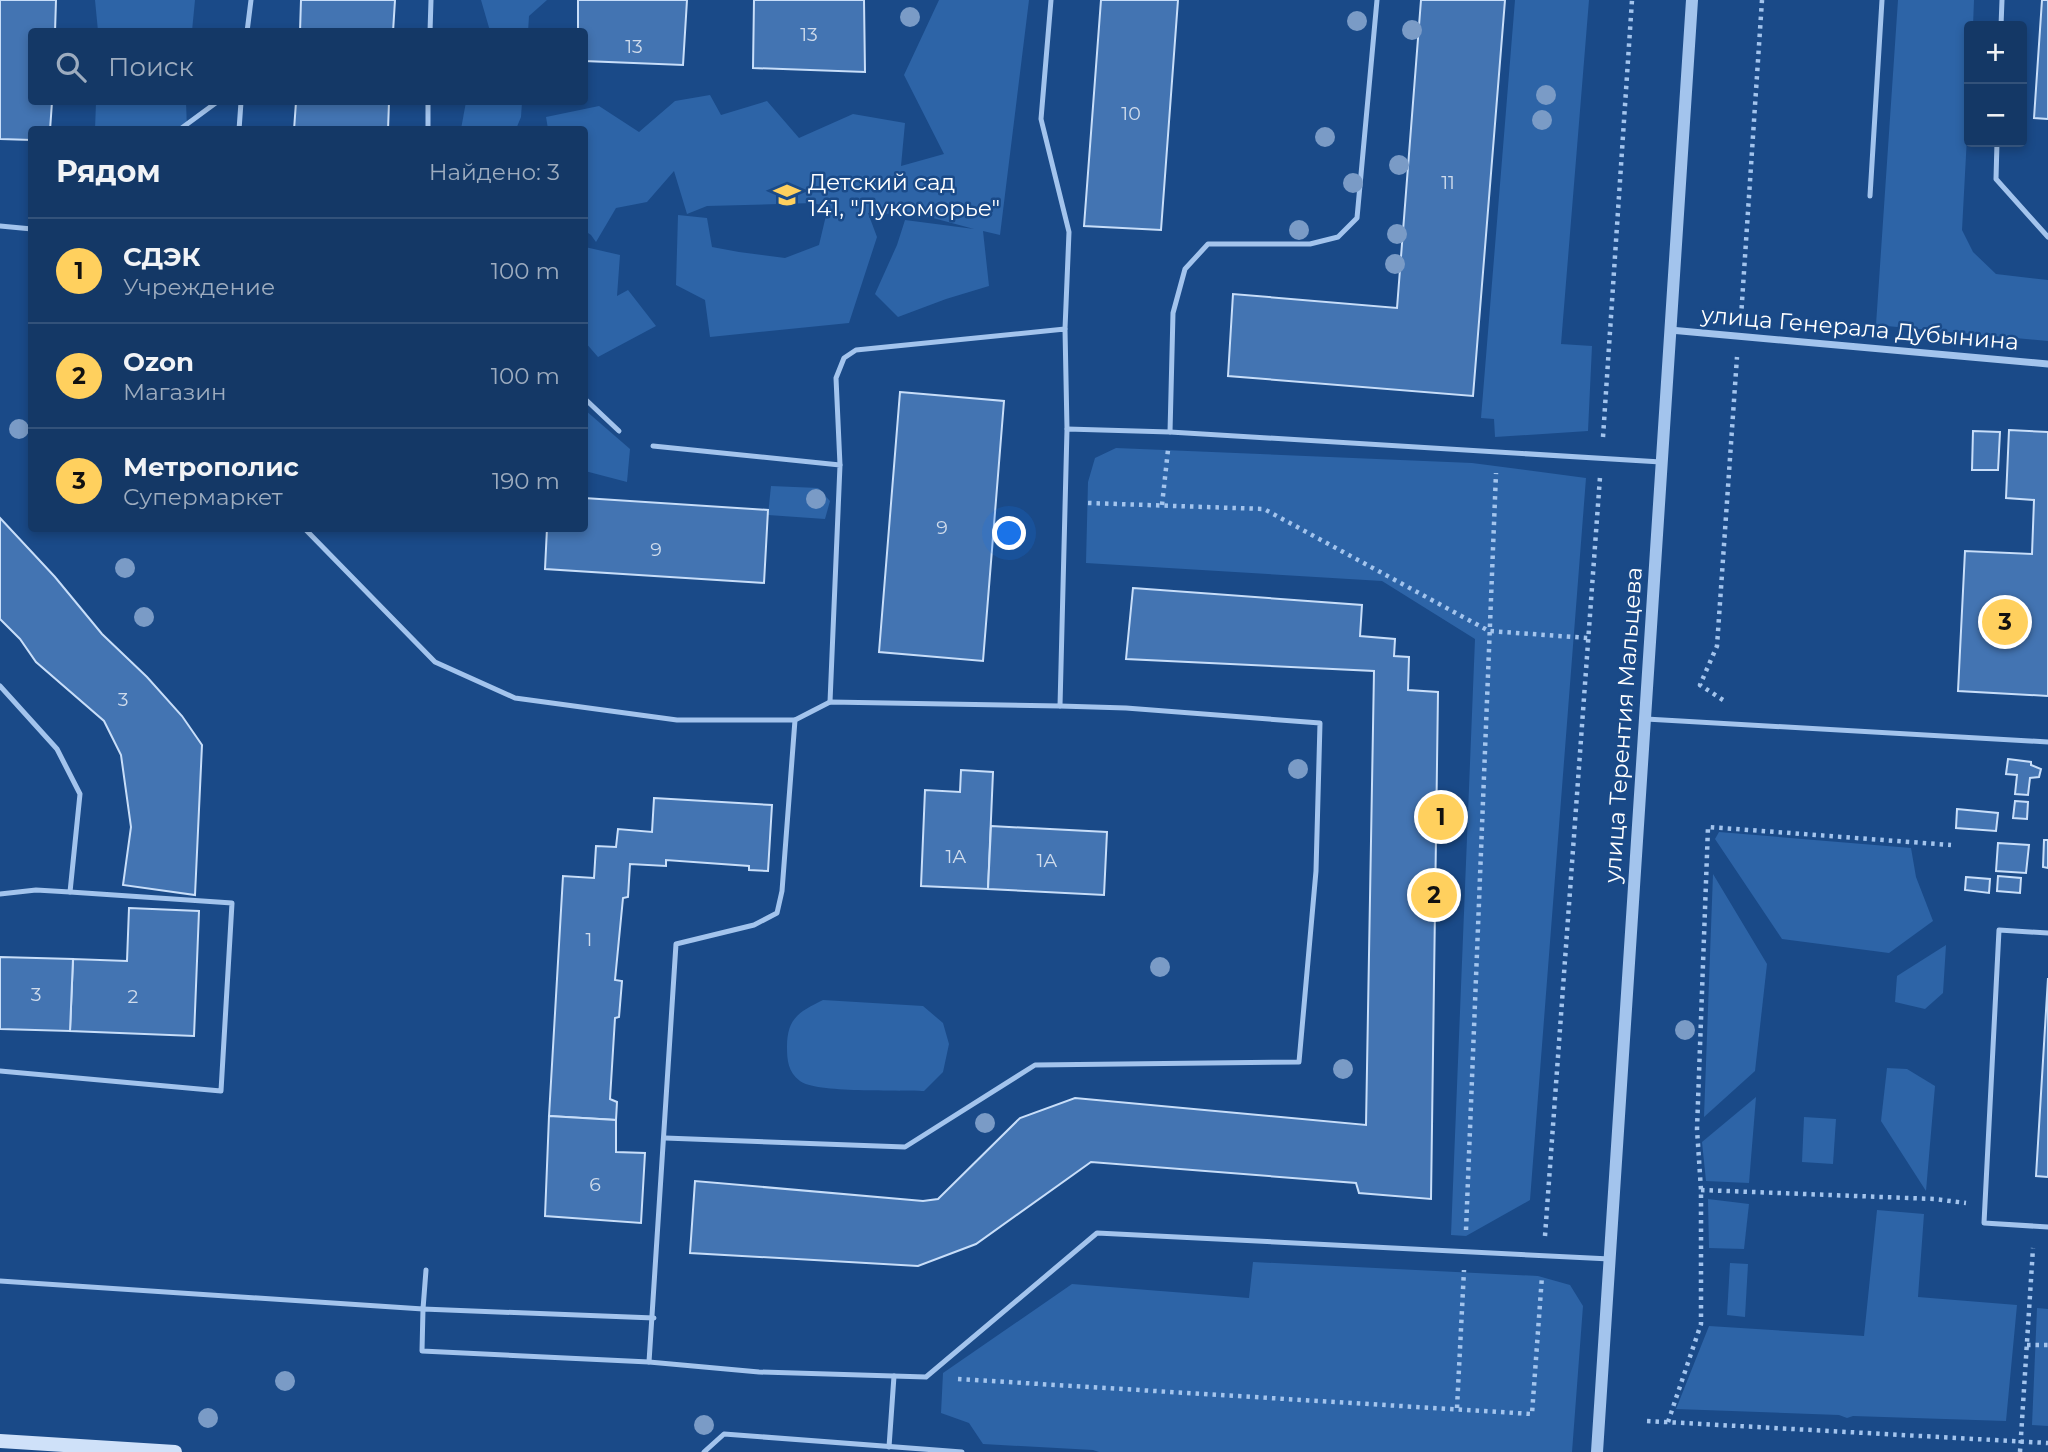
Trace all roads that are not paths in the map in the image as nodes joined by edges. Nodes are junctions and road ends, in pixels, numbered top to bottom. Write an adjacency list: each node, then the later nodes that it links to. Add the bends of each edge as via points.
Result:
1 (251, 0): 9 (lane)
2 (431, 0): 10 (lane)
3 (1051, 0): 22 (lane, via 1041,119 1069,232)
4 (1377, 0): 28 (lane, via 1357,218 1338,237 1310,244 1208,244 1185,269 1173,313)
5 (1692, 0): 23 (street, улица Терентия Мальцева)
6 (1882, 0): 18 (lane)
7 (2002, 0): 8 (lane)
8 (2001, 21)
9 (248, 28)
10 (430, 28)
11 (213, 105): 14 (lane)
12 (241, 105): 15 (lane)
13 (428, 105): 16 (lane)
14 (184, 126)
15 (239, 126)
16 (428, 126)
17 (1997, 147): 21 (lane, via 1996,179)
18 (1870, 196)
19 (0, 226): 20 (lane)
20 (28, 229)
21 (2048, 237)
22 (1065, 330): 26 (lane); 31 (lane, via 856,350 844,358 835,378)
23 (1669, 330): 24 (street, улица Генерала Дубынина); 30 (street, улица Терентия Мальцева)
24 (2048, 365)
25 (588, 402): 27 (lane)
26 (1067, 429): 28 (lane); 35 (lane)
27 (619, 431)
28 (1170, 432): 30 (lane)
29 (653, 446): 31 (lane)
30 (1661, 461): 36 (street, улица Терентия Мальцева)
31 (841, 465): 34 (lane)
32 (308, 532): 37 (lane, via 435,662 515,698 677,720)
33 (0, 686): 39 (lane, via 57,749 80,794)
34 (830, 702): 35 (lane); 37 (lane)
35 (1060, 706): 43 (lane, via 1320,723 1316,871 1299,1062 1035,1065 905,1147)
36 (1644, 719): 38 (lane); 45 (street, улица Терентия Мальцева)
37 (795, 720): 43 (lane, via 777,913 754,925 677,944)
38 (2048, 742)
39 (70, 892): 40 (lane); 42 (lane, via 232,903 221,1091)
40 (0, 894)
41 (2048, 933): 44 (lane, via 1999,930 1984,1223)
42 (0, 1071)
43 (665, 1138): 49 (lane)
44 (2048, 1227)
45 (1609, 1259): 51 (lane, via 1097,1233 926,1377); 57 (street, улица Терентия Мальцева)
46 (426, 1270): 48 (lane)
47 (0, 1281): 48 (lane)
48 (423, 1309): 49 (lane); 50 (lane, via 422,1351)
49 (654, 1318): 50 (lane)
50 (649, 1362): 51 (lane, via 759,1372)
51 (894, 1376): 53 (lane)
52 (0, 1441): 54 (main road)
53 (888, 1447): 55 (lane, via 723,1434); 56 (lane)
54 (175, 1452)
55 (704, 1452)
56 (962, 1452)
57 (1597, 1452)

